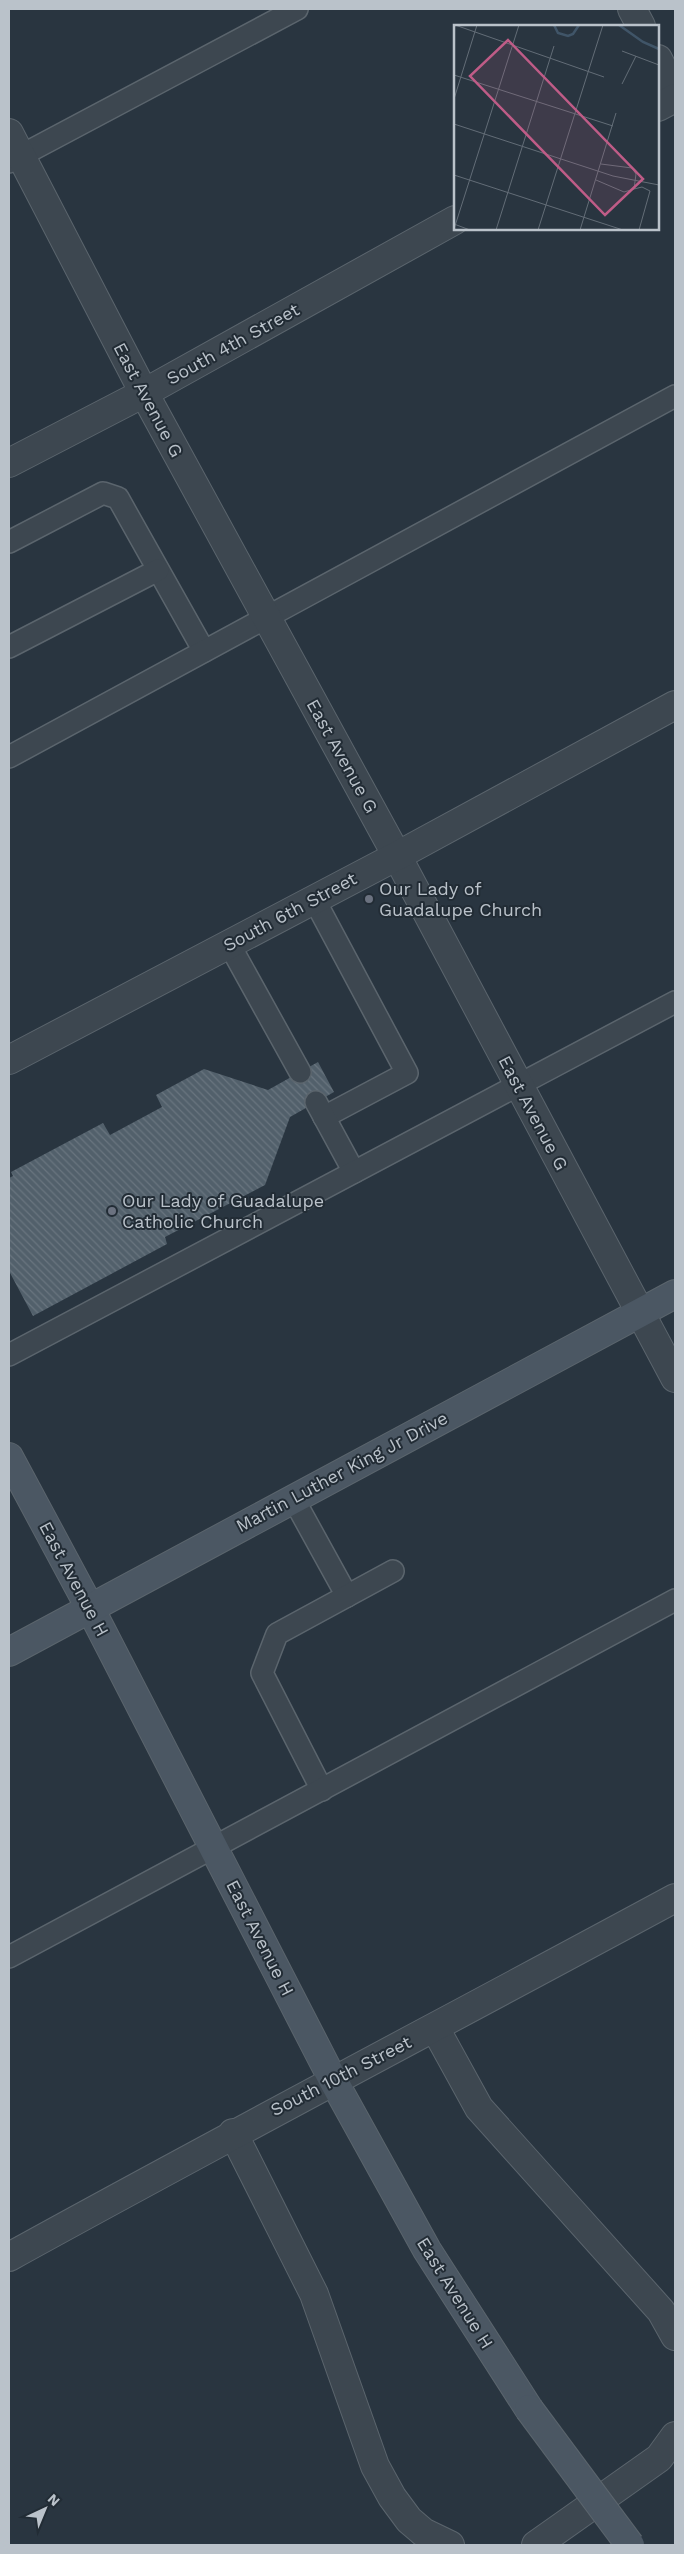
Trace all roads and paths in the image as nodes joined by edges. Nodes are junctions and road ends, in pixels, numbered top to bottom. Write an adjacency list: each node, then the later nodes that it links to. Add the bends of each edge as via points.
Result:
1 (296, 9): 8 (lane)
2 (632, 9): 3 (street)
3 (640, 25)
4 (659, 61): 5 (street)
5 (675, 94)
6 (675, 98): 7 (street)
7 (659, 107)
8 (13, 150): 10 (street, East Avenue G)
9 (454, 221): 10 (street, South 4th Street)
10 (144, 393): 12 (street, South 4th Street); 15 (street, East Avenue G)
11 (675, 396): 15 (lane)
12 (9, 462)
13 (9, 542): 14 (lane, via 103,493 118,498)
14 (158, 570): 16 (lane); 17 (lane)
15 (266, 617): 17 (lane); 20 (street, East Avenue G)
16 (9, 647)
17 (204, 651): 19 (lane)
18 (675, 705): 20 (street, South 6th Street)
19 (11, 749)
20 (396, 856): 21 (street, South 6th Street); 26 (street, East Avenue G)
21 (314, 899): 22 (street, South 6th Street); 27 (lane, via 407,1073 320,1110)
22 (229, 944): 24 (street, South 6th Street); 25 (lane)
23 (675, 1002): 26 (lane)
24 (9, 1060)
25 (300, 1072)
26 (519, 1085): 27 (lane); 29 (street, East Avenue G)
27 (354, 1172): 30 (lane)
28 (675, 1294): 29 (main road, Martin Luther King Jr Drive)
29 (640, 1312): 31 (street, East Avenue G); 33 (main road, Martin Luther King Jr Drive)
30 (9, 1355)
31 (675, 1378)
32 (9, 1457): 37 (main road, East Avenue H)
33 (293, 1498): 35 (lane); 37 (main road, Martin Luther King Jr Drive)
34 (393, 1571): 35 (lane)
35 (347, 1596): 39 (lane, via 277,1634 262,1673)
36 (675, 1600): 39 (lane)
37 (90, 1608): 38 (main road, Martin Luther King Jr Drive); 40 (main road, East Avenue H)
38 (9, 1652)
39 (322, 1790): 40 (lane)
40 (214, 1848): 42 (lane); 44 (main road, East Avenue H)
41 (675, 1898): 43 (street, South 10th Street)
42 (9, 1958)
43 (435, 2028): 44 (street, South 10th Street); 47 (street, via 480,2108 661,2310)
44 (333, 2080): 45 (street, South 10th Street); 51 (main road, East Avenue H, bridge, via 427,2250 529,2409)
45 (233, 2133): 46 (street, South 10th Street); 49 (street, via 314,2294 375,2466 409,2520)
46 (9, 2257)
47 (675, 2336)
48 (675, 2436): 50 (street, via 659,2458)
49 (450, 2545)
50 (536, 2545)
51 (630, 2545)

